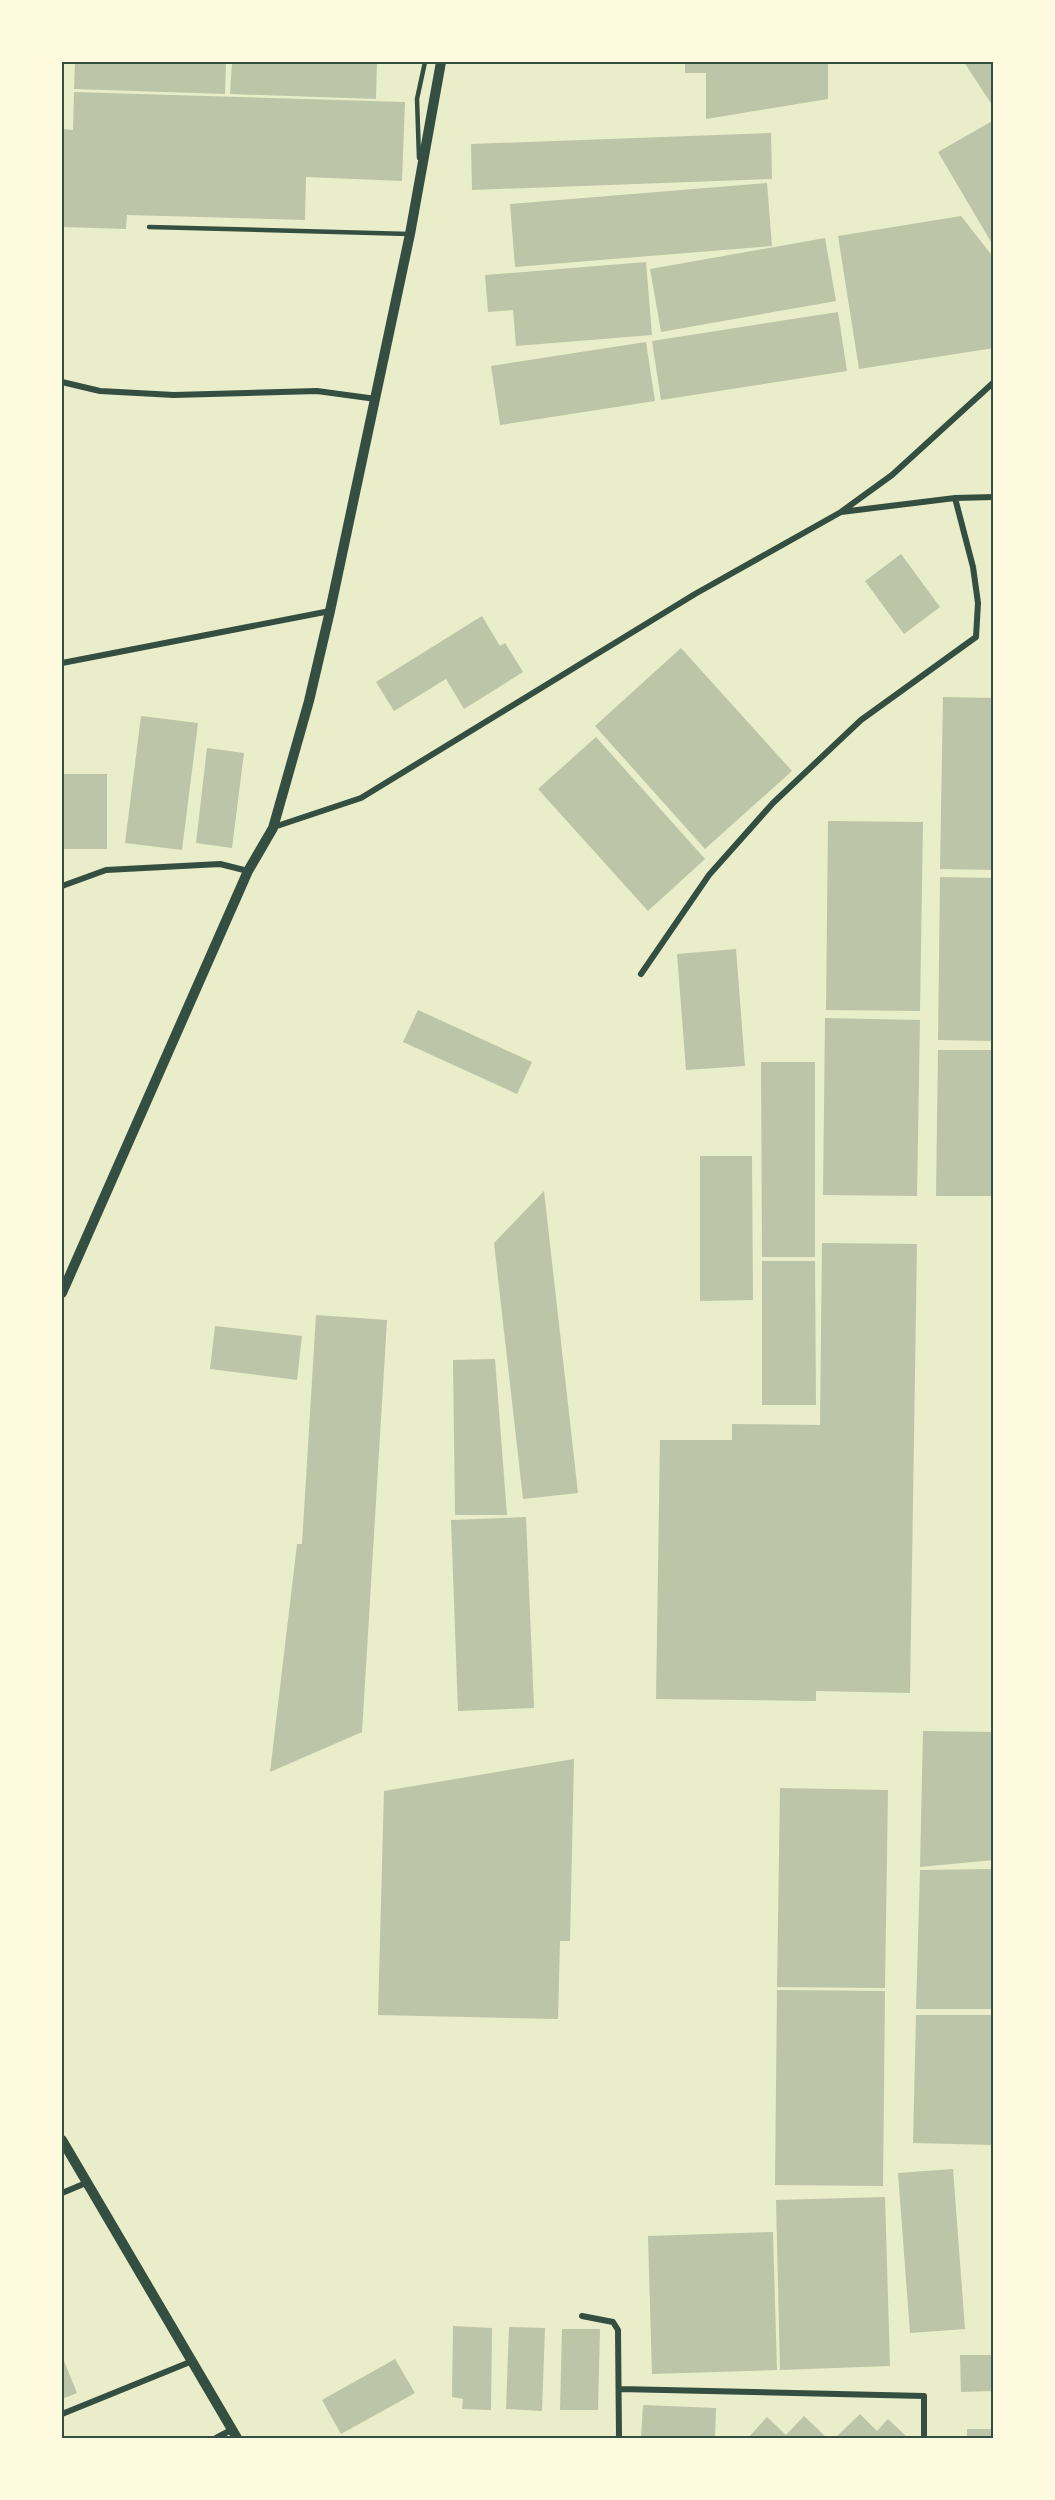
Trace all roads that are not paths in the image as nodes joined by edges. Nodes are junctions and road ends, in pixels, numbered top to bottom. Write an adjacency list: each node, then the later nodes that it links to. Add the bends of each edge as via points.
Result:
1 (425, 62): 3 (lane, via 417,99)
2 (441, 62): 3 (street)
3 (420, 173): 5 (street)
4 (149, 227): 5 (lane)
5 (410, 234): 8 (street)
6 (62, 382): 8 (street, via 100,391 153,394 317,391)
7 (993, 382): 11 (street, via 892,475)
8 (376, 399): 12 (street)
9 (993, 497): 10 (street)
10 (955, 498): 11 (street); 17 (street, via 973,567 978,603 976,637 861,720 773,803 709,875)
11 (841, 512): 14 (street, via 695,594 361,798)
12 (330, 611): 13 (street); 14 (street)
13 (62, 663)
14 (273, 828): 15 (street)
15 (248, 871): 16 (street, via 220,864 106,870); 18 (street)
16 (62, 886)
17 (641, 974)
18 (62, 1293)
19 (62, 2140): 20 (street)
20 (87, 2182): 21 (street); 23 (street)
21 (62, 2193)
22 (582, 2316): 24 (street, via 613,2322 618,2331)
23 (190, 2362): 25 (street); 26 (street)
24 (620, 2389): 29 (street); 30 (street, via 924,2396)
25 (62, 2414)
26 (234, 2434): 27 (street); 28 (street)
27 (216, 2439)
28 (244, 2439)
29 (619, 2439)
30 (924, 2439)

